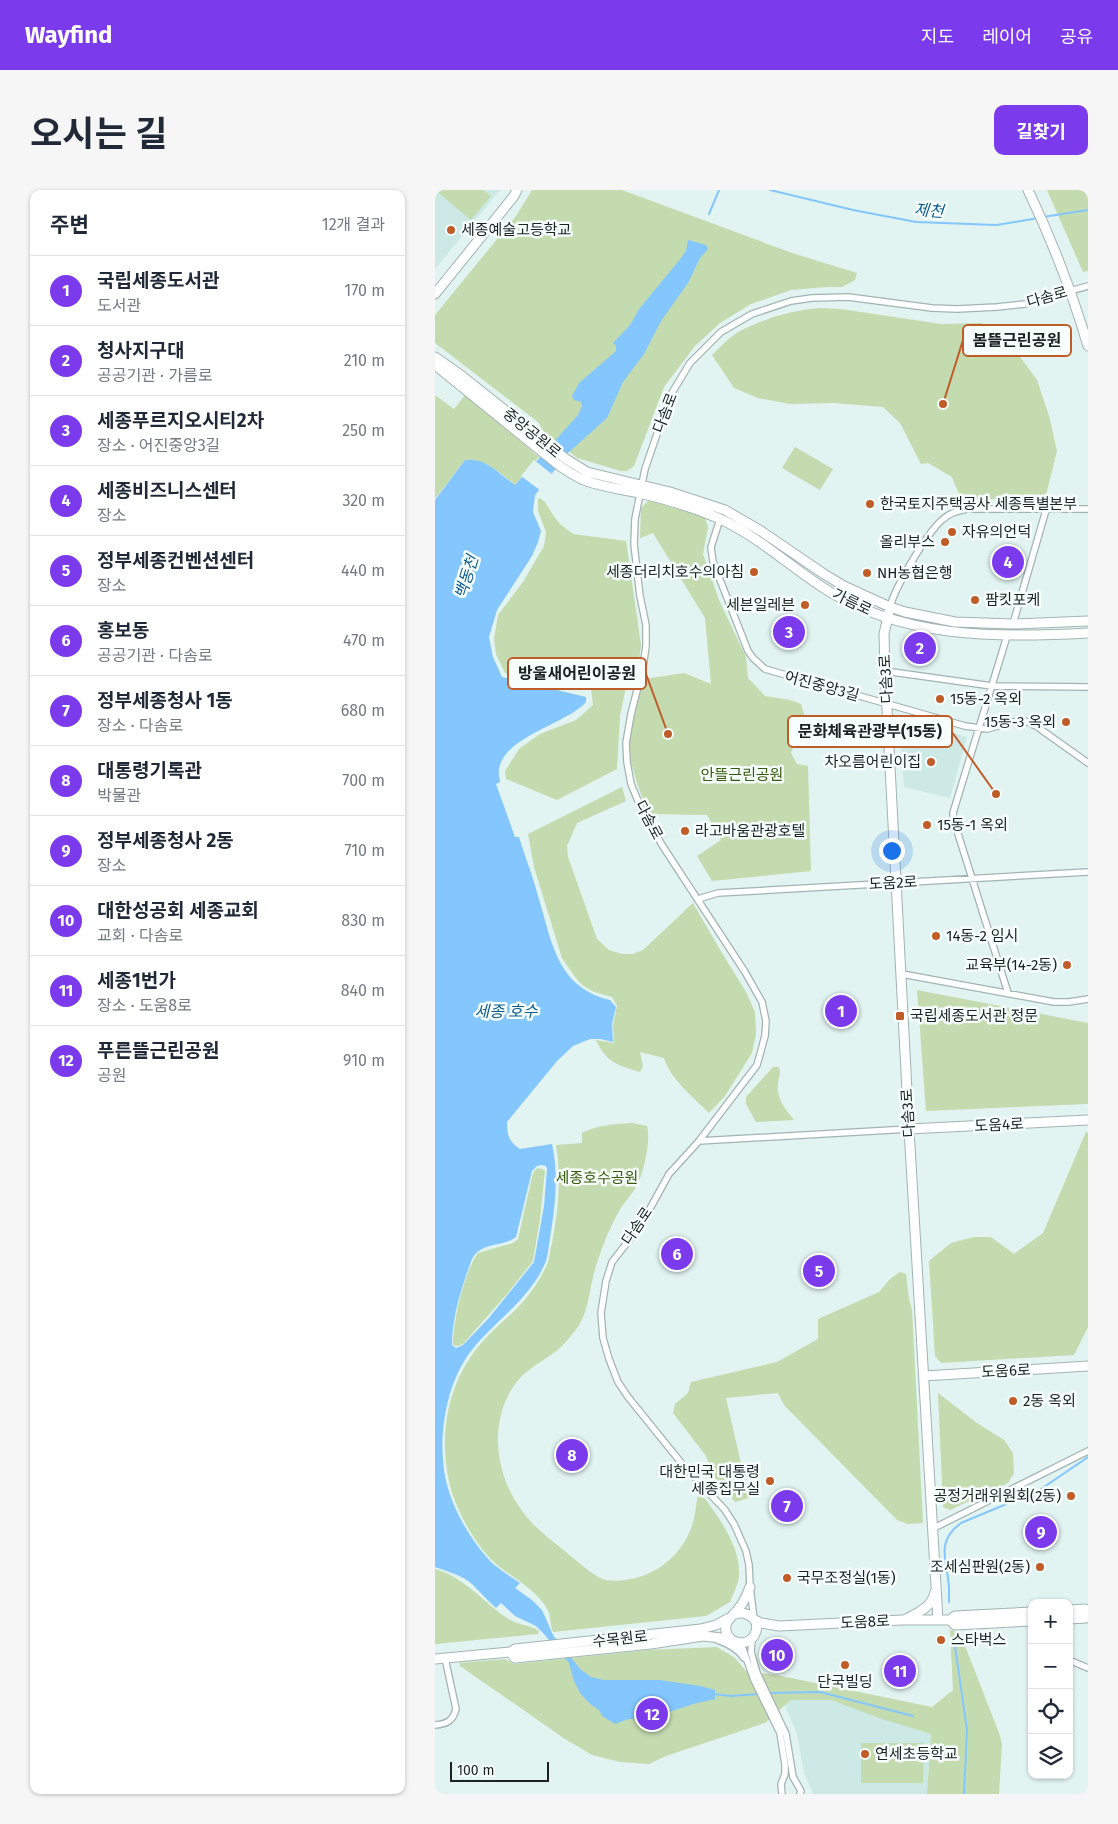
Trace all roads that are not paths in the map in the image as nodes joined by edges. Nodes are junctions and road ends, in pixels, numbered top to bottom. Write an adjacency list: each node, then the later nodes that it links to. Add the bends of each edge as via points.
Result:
1 (517, 190): 5 (street)
2 (1027, 190): 4 (street)
3 (1088, 286): 4 (street, 다솜로)
4 (1071, 290): 6 (street); 12 (street, 다솜로, via 1025,304 982,309 812,298 791,301 752,314 721,332 698,354 680,378 663,414)
5 (435, 294)
6 (1088, 346)
7 (435, 353): 10 (street)
8 (435, 357): 10 (street, 중앙공원로)
9 (435, 365): 11 (street, 중앙공원로)
10 (462, 376): 11 (street, 중앙공원로)
11 (542, 446): 12 (street, 중앙공원로, via 583,480)
12 (640, 489): 15 (street, 가름로); 16 (street, 가름로, via 670,492 739,518 844,586); 31 (street, 다솜로, via 634,544 647,646 631,714 626,743 627,762 631,784 641,808)
13 (1088, 509): 14 (street)
14 (1046, 510): 16 (street, via 967,509 950,514 934,527 893,594); 19 (street)
15 (720, 519): 17 (street, 가름로, via 757,540 822,587); 25 (street, 어진중앙3길, via 711,547 713,562 753,658 773,673)
16 (890, 607): 17 (street, 다솜3로); 19 (street, 가름로, via 955,622)
17 (886, 618): 21 (street, 가름로, via 954,633); 22 (street, 다솜3로)
18 (1088, 621): 19 (street, 가름로)
19 (1013, 624)
20 (1088, 632): 21 (street, 가름로)
21 (1007, 636): 23 (street)
22 (885, 671): 23 (street); 25 (street, 다솜3로)
23 (992, 686): 24 (street); 26 (street)
24 (1088, 687)
25 (887, 704): 26 (street, 어진중앙3길); 30 (street, 다솜3로)
26 (979, 728): 27 (street, 어진중앙3길, via 1025,721); 29 (street, via 953,813)
27 (1088, 763)
28 (1088, 872): 29 (street, 도움2로)
29 (973, 878): 30 (street, 도움2로); 33 (street)
30 (897, 883): 31 (street, 도움2로, via 718,893); 32 (street, 다솜3로)
31 (698, 899): 37 (street, 다솜로, via 763,1002 766,1021 757,1065)
32 (901, 974): 33 (street); 36 (street, 다솜3로)
33 (1008, 992): 34 (street, via 1054,1002)
34 (1088, 999)
35 (1088, 1120): 36 (street, 도움4로)
36 (909, 1129): 37 (street); 39 (street, 다솜3로)
37 (699, 1141): 42 (street, 다솜로, via 669,1174 641,1225 612,1262 601,1313 603,1338 618,1382 628,1397 734,1524 746,1551)
38 (1088, 1366): 39 (street, 도움6로)
39 (924, 1376): 41 (street, 다솜3로)
40 (1088, 1451): 41 (street)
41 (932, 1529): 43 (street, 다솜3로)
42 (750, 1587): 47 (street, via 743,1603); 50 (street, 다솜로); 56 (street, via 732,1612)
43 (936, 1590): 51 (street, via 930,1605); 52 (street, 다솜3로)
44 (1073, 1610): 45 (street)
45 (1088, 1611)
46 (1028, 1612): 53 (street, 도움8로, via 955,1616)
47 (731, 1616): 50 (street, via 742,1612); 56 (street, 수목원로); 58 (street, via 725,1627)
48 (1088, 1616): 49 (street)
49 (1073, 1619)
50 (755, 1620): 55 (street, 도움8로); 57 (street, 다솜로, via 757,1630)
51 (902, 1620): 52 (street, 도움8로); 55 (street, 도움8로)
52 (939, 1620): 53 (street, 도움8로)
53 (950, 1620): 54 (street, 도움8로, via 955,1626)
54 (1028, 1621)
55 (779, 1626): 57 (street, 도움8로)
56 (702, 1632): 58 (street, 수목원로); 59 (street, 수목원로, via 541,1651 515,1658 510,1652); 62 (street, 수목원로, via 739,1651)
57 (752, 1639): 58 (street, via 742,1643); 64 (street, 다솜로, via 751,1652)
58 (734, 1641): 62 (street, via 743,1649)
59 (445, 1658): 60 (street, 수목원로); 65 (street, via 456,1709 450,1721)
60 (435, 1659)
61 (1073, 1662): 63 (street)
62 (748, 1663): 64 (street)
63 (1088, 1668)
64 (758, 1681): 66 (street, via 765,1705 780,1733 785,1765); 67 (street, via 786,1734 793,1777)
65 (435, 1725)
66 (782, 1794)
67 (800, 1794)

